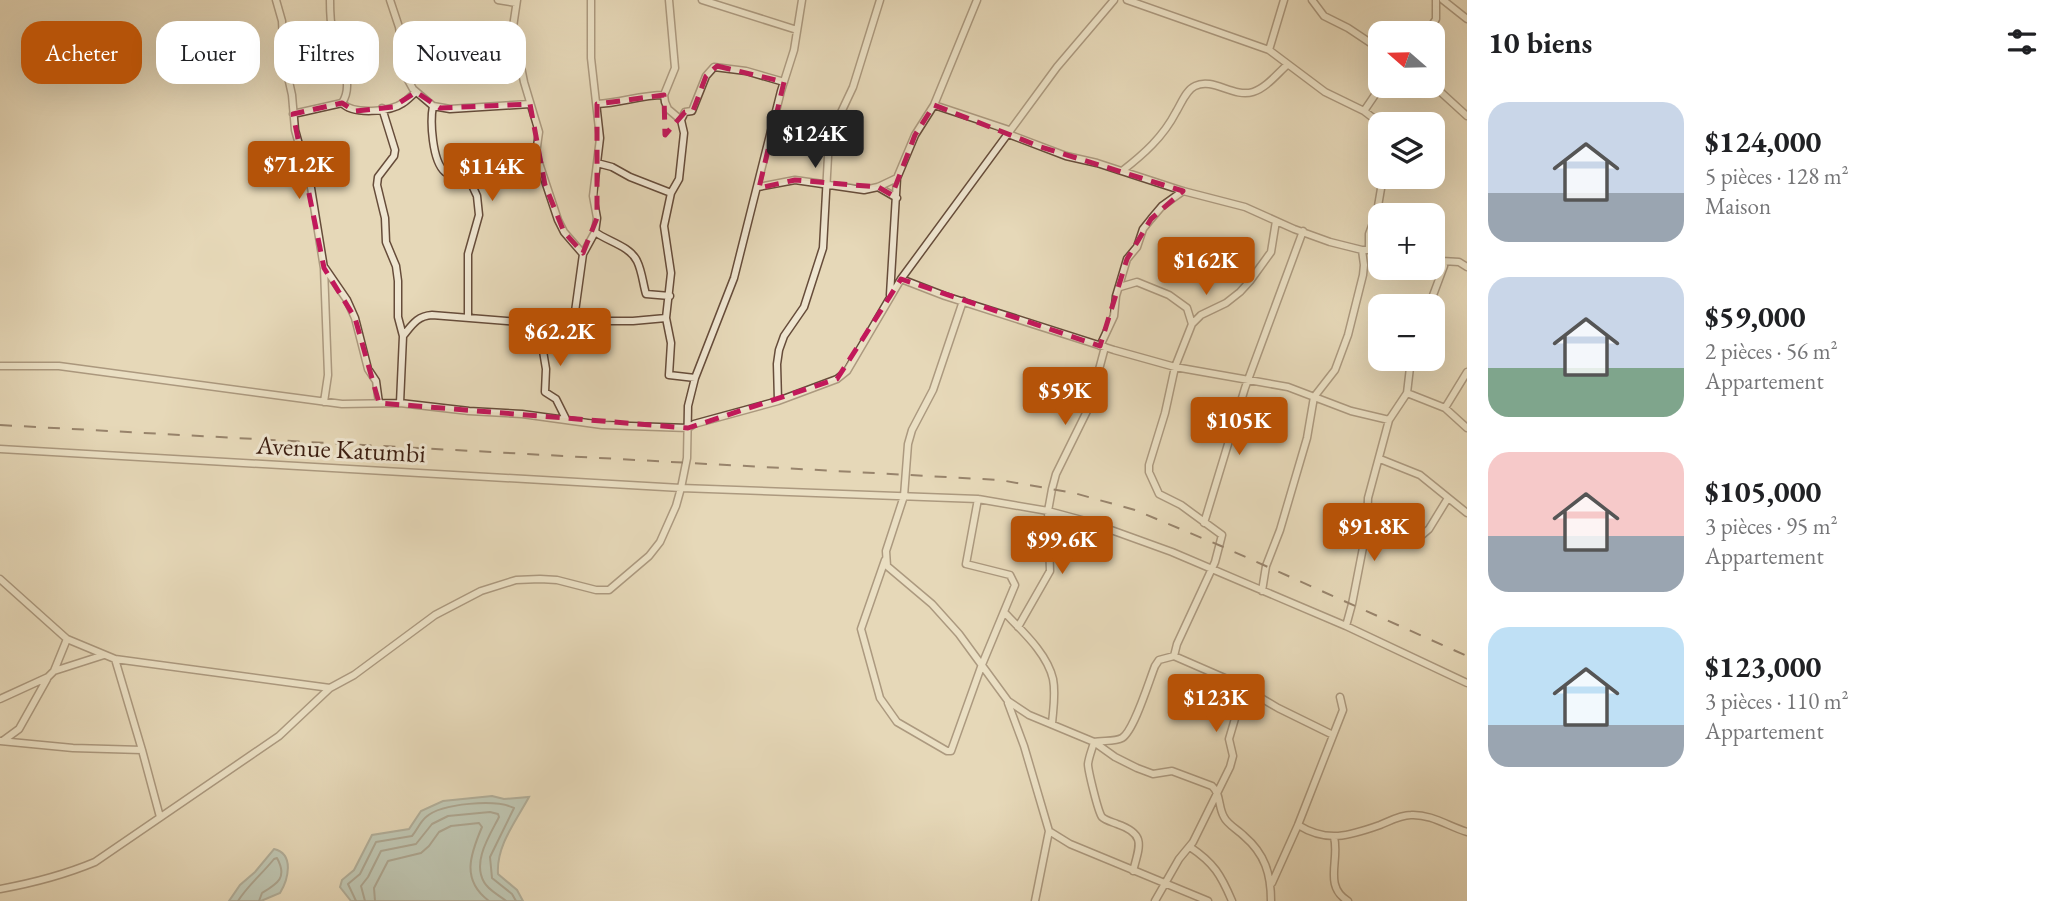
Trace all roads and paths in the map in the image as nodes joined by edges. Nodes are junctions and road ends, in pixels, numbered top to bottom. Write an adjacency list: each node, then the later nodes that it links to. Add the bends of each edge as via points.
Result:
1 (276, 0): 38 (street)
2 (330, 0): 31 (street, via 333,35 348,84)
3 (390, 0): 27 (street, via 400,27 407,78)
4 (498, 0): 16 (street)
5 (591, 0): 33 (street)
6 (669, 0): 28 (street, via 675,68)
7 (702, 0): 19 (street)
8 (736, 0): 19 (street)
9 (802, 0): 22 (street)
10 (880, 0): 46 (street, via 853,88 829,138)
11 (977, 0): 34 (street)
12 (1127, 0): 24 (street)
13 (1284, 0): 24 (street)
14 (1312, 0): 23 (street, via 1324,16)
15 (1436, 0): 21 (street)
16 (516, 1): 32 (street, via 513,27)
17 (1110, 1): 42 (street)
18 (1448, 1): 20 (street)
19 (734, 10): 22 (street)
20 (1467, 19)
21 (1435, 21)
22 (797, 30): 26 (street)
23 (1368, 41)
24 (1269, 50): 25 (street)
25 (1287, 65): 37 (street, via 1325,92); 44 (street, via 1254,92 1196,85 1152,146)
26 (784, 82): 41 (street, via 714,67 692,111 685,112); 47 (street)
27 (416, 92): 35 (street); 36 (street, via 402,104)
28 (664, 95): 33 (street); 41 (street, via 668,110)
29 (1446, 97): 40 (street)
30 (1373, 98): 37 (street)
31 (342, 103): 36 (street, via 355,111); 38 (street)
32 (530, 104): 35 (street); 58 (street, via 539,132 536,154 545,185 564,232)
33 (597, 104): 43 (street)
34 (934, 105): 42 (street); 45 (street)
35 (433, 106): 67 (street, via 438,161 448,174 471,183 479,208 468,254)
36 (382, 108): 72 (street, via 395,150 377,185 386,218 386,242 396,266)
37 (1364, 111): 39 (street)
38 (293, 114): 61 (street)
39 (1368, 114)
40 (1467, 116)
41 (681, 120): 51 (street, via 682,159)
42 (1008, 132): 44 (street, via 1053,152); 62 (street)
43 (597, 163): 51 (street); 54 (street)
44 (1122, 172): 50 (street)
45 (897, 178): 48 (street); 52 (street)
46 (826, 185): 47 (street, via 795,180); 48 (street, via 864,190); 82 (street, via 823,248 804,307 779,350)
47 (758, 187): 78 (street, via 734,278)
48 (878, 187): 52 (street)
49 (1381, 189): 56 (street)
50 (1183, 191): 53 (street, via 1232,202); 63 (street, via 1162,206 1143,229 1127,259)
51 (671, 193): 64 (street, via 664,226)
52 (897, 198): 65 (street)
53 (1276, 221): 55 (street); 71 (street, via 1271,252 1250,281 1233,298)
54 (595, 232): 58 (street); 64 (street, via 631,252 646,294)
55 (1303, 232): 56 (street); 79 (street)
56 (1365, 249): 57 (street); 81 (street, via 1348,335 1335,370)
57 (1368, 249)
58 (583, 254): 69 (street)
59 (1445, 261): 60 (street)
60 (1467, 267)
61 (324, 268): 83 (street, via 328,375); 84 (street, via 355,318)
62 (901, 279): 65 (street); 66 (street)
63 (1120, 287): 71 (street, via 1138,282 1169,295 1186,308); 73 (street)
64 (670, 296): 68 (street)
65 (890, 299): 82 (street, via 844,375)
66 (963, 301): 73 (street); 94 (street, via 933,390 912,430)
67 (468, 317): 70 (street); 72 (street, via 423,316)
68 (666, 318): 69 (street); 78 (street, via 671,343 669,376)
69 (574, 319): 70 (street)
70 (538, 321): 87 (street, via 545,392 556,399)
71 (1192, 324): 75 (street)
72 (403, 336): 85 (street)
73 (1102, 347): 75 (street); 97 (street, via 1089,407 1056,474)
74 (0, 366): 83 (street, via 59,366)
75 (1175, 367): 79 (street); 100 (street, via 1149,472 1159,494)
76 (1410, 371): 80 (street)
77 (1467, 372): 86 (street)
78 (695, 378): 89 (street)
79 (1247, 381): 81 (street, via 1288,387); 100 (street)
80 (1407, 393): 86 (street); 88 (street)
81 (1314, 397): 88 (street); 104 (street, via 1307,438)
82 (778, 401): 89 (street)
83 (324, 402): 84 (street)
84 (379, 403): 85 (street)
85 (400, 403): 87 (street)
86 (1445, 408): 90 (street)
87 (566, 419): 89 (street)
88 (1389, 420): 92 (street)
89 (688, 428): 93 (street)
90 (1467, 428)
91 (0, 449): 93 (street, Avenue Katumbi)
92 (1380, 459): 95 (street, via 1420,475); 99 (street)
93 (681, 488): 94 (street, Avenue Katumbi); 116 (street, via 660,542 610,590 540,579 516,580 481,591 435,615)
94 (904, 496): 96 (street, Avenue Katumbi); 101 (street)
95 (1448, 498): 98 (street); 99 (street, via 1422,535)
96 (978, 499): 97 (street, Avenue Katumbi); 105 (street, via 966,564 1010,575 1014,590)
97 (1048, 511): 102 (street, Avenue Katumbi, via 1113,530); 107 (street, via 1050,571)
98 (1466, 511)
99 (1367, 516): 106 (street)
100 (1204, 523): 102 (street, via 1222,535)
101 (886, 559): 112 (street, via 887,566 959,634); 112 (street, via 861,629 880,698 897,722 951,751)
102 (1210, 569): 104 (street, Avenue Katumbi); 110 (street)
103 (0, 579): 108 (street)
104 (1262, 591): 106 (street, Avenue Katumbi)
105 (1004, 612): 107 (street); 112 (street)
106 (1346, 626): 115 (street, Avenue Katumbi)
107 (1018, 627): 121 (street, via 1051,672)
108 (67, 639): 109 (street); 113 (street)
109 (104, 655): 111 (street); 113 (street)
110 (1174, 656): 117 (street); 124 (street, via 1155,666 1124,736)
111 (115, 659): 116 (street); 125 (street)
112 (981, 667): 120 (street)
113 (54, 671): 114 (street)
114 (48, 677): 119 (street); 123 (street, via 19,729)
115 (1467, 683)
116 (330, 688): 127 (street, via 279,736)
117 (1244, 688): 122 (street); 126 (street, via 1229,739 1233,756)
118 (1340, 697): 122 (street, via 1343,710)
119 (0, 699)
120 (1007, 701): 121 (street); 129 (street)
121 (1052, 724): 124 (street)
122 (1334, 735): 128 (street)
123 (1, 741): 125 (street)
124 (1094, 743): 126 (street, via 1145,771 1172,771); 133 (street, via 1088,766 1097,807 1102,817 1137,834 1140,842)
125 (142, 750): 127 (street)
126 (1217, 790): 132 (street); 135 (street, via 1223,816 1262,856)
127 (160, 817): 136 (street, via 95,862)
128 (1298, 825): 131 (street); 135 (street)
129 (1049, 831): 133 (street); 138 (street)
130 (1467, 832): 131 (street, via 1430,817 1408,815)
131 (1334, 837): 143 (street, via 1333,880 1341,897)
132 (1190, 847): 134 (street); 141 (street, via 1217,870)
133 (1133, 871): 134 (street)
134 (1165, 884): 137 (street); 139 (street)
135 (1271, 884): 142 (street)
136 (0, 889)
137 (1193, 899): 140 (street)
138 (1035, 901)
139 (1155, 901)
140 (1208, 901)
141 (1232, 901)
142 (1271, 901)
143 (1349, 901)

